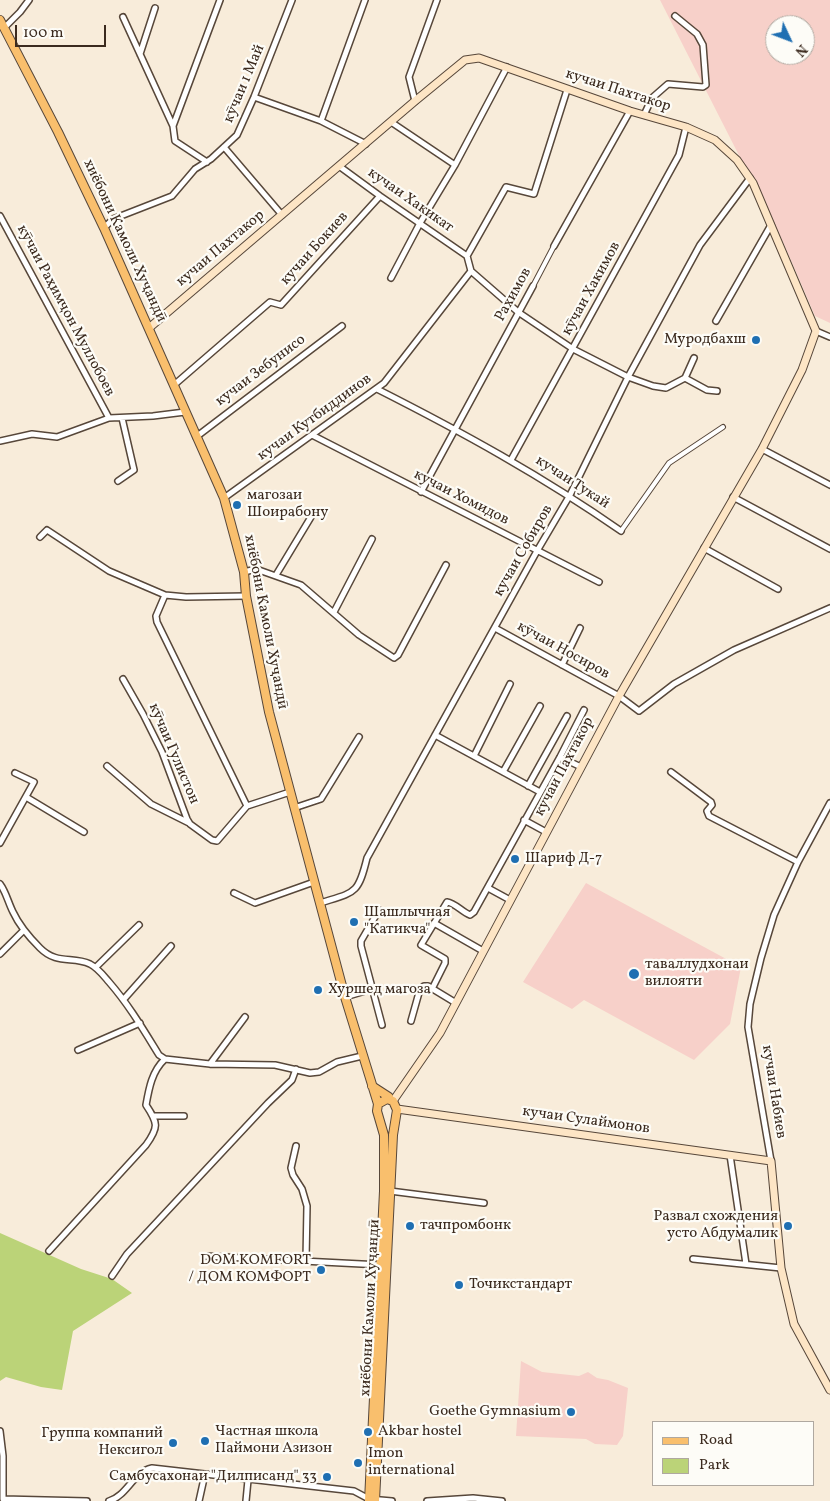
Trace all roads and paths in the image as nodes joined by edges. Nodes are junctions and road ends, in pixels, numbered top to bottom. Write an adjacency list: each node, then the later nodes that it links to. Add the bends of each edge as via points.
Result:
1 (30, 0): 9 (street)
2 (220, 0): 19 (street)
3 (292, 0): 13 (street, кӯчаи 1 Май)
4 (365, 0): 17 (street)
5 (437, 0): 14 (street, via 409,76)
6 (155, 8): 10 (street)
7 (675, 16): 16 (street, via 697,34 703,45 706,85 670,83 653,97)
8 (123, 17): 10 (street)
9 (2, 24): 32 (main road, хиёбони Камоли Хуҷандӣ)
10 (140, 54): 19 (street)
11 (507, 67): 12 (main road, кучаи Пахтакор); 14 (main road, кучаи Пахтакор, via 479,58 465,60); 24 (street)
12 (567, 90): 15 (main road, кучаи Пахтакор); 34 (street, via 534,194 506,187)
13 (254, 98): 17 (street); 22 (street, кӯчаи 1 Май, via 237,136)
14 (415, 101): 18 (main road, кучаи Пахтакор)
15 (630, 111): 16 (main road, кучаи Пахтакор); 33 (street, Рахимов)
16 (644, 115): 20 (main road, кучаи Пахтакор)
17 (321, 120): 21 (street)
18 (391, 122): 21 (main road, кучаи Пахтакор); 24 (street)
19 (173, 126): 23 (street, via 175,141)
20 (686, 127): 26 (main road, кучаи Пахтакор, via 715,140 737,160); 44 (street, кӯчаи Хакимов, via 679,154)
21 (366, 144): 25 (main road, кучаи Пахтакор)
22 (224, 146): 23 (street, кӯчаи 1 Май); 28 (street)
23 (206, 162): 32 (street, кӯчаи 1 Май, via 195,169 172,196 113,219)
24 (455, 165): 30 (street)
25 (339, 166): 27 (street, кучаи Хакикат); 28 (main road, кучаи Пахтакор)
26 (750, 178): 31 (main road, кучаи Пахтакор); 46 (street, кучаи Собиров, via 700,245)
27 (380, 196): 30 (street, кучаи Хакикат); 48 (street, кучаи Бокиев, via 281,305 270,302)
28 (282, 215): 41 (main road, кучаи Пахтакор)
29 (0, 216): 52 (street, кӯчаи Раҳимҷон Муллобоев)
30 (420, 223): 34 (street, кучаи Хакикат); 36 (street)
31 (771, 225): 39 (street); 42 (main road, кучаи Пахтакор)
32 (104, 228): 41 (main road, хиёбони Камоли Хуҷандӣ)
33 (554, 246): 37 (street, Рахимов)
34 (467, 256): 35 (street)
35 (470, 271): 38 (street); 49 (street, кучаи Кутбиддинов)
36 (391, 278)
37 (533, 286): 38 (street, Рахимов)
38 (518, 312): 44 (street); 54 (street, Рахимов)
39 (716, 321)
40 (342, 326): 57 (street, кучаи Зебунисо)
41 (149, 328): 48 (main road, хиёбони Камоли Хуҷандӣ)
42 (816, 331): 43 (street); 59 (main road, кучаи Пахтакор, via 802,370)
43 (830, 337)
44 (573, 349): 46 (street); 60 (street, кӯчаи Хакимов)
45 (694, 358): 47 (street)
46 (628, 377): 47 (street, via 666,388); 64 (street, кучаи Собиров)
47 (685, 378): 50 (street, via 707,390)
48 (174, 385): 51 (main road, хиёбони Камоли Хуҷандӣ)
49 (377, 389): 54 (street, кучаи Тукай); 56 (street, кучаи Кутбиддинов)
50 (717, 391)
51 (185, 412): 53 (street); 57 (main road, хиёбони Камоли Хуҷандӣ)
52 (109, 418): 53 (street); 58 (street, via 57,437 32,434)
53 (122, 418): 61 (street, via 134,470)
54 (454, 428): 60 (street, кучаи Тукай); 63 (street, Рахимов)
55 (723, 428): 68 (street, кучаи Тукай, via 669,463)
56 (312, 435): 63 (street, кучаи Хомидов); 66 (street, кучаи Кутбиддинов)
57 (196, 437): 66 (main road, хиёбони Камоли Хуҷандӣ)
58 (0, 441)
59 (762, 449): 62 (street); 65 (main road, кучаи Пахтакор)
60 (511, 460): 64 (street, кучаи Тукай)
61 (118, 481)
62 (830, 485)
63 (421, 492): 73 (street, кучаи Хомидов)
64 (570, 495): 68 (street, кучаи Тукай); 73 (street, кучаи Собиров)
65 (734, 497): 71 (main road, кучаи Пахтакор); 72 (street)
66 (224, 498): 75 (main road, хиёбони Камоли Хуҷандӣ)
67 (314, 512): 76 (street)
68 (622, 531)
69 (40, 537): 79 (street, via 47,530 108,571)
70 (372, 539): 82 (street)
71 (704, 548): 78 (street); 88 (main road, кучаи Пахтакор)
72 (830, 550)
73 (537, 551): 77 (street, кучаи Хомидов); 83 (street, кучаи Собиров)
74 (446, 564): 82 (street, via 394,658 359,635)
75 (244, 572): 76 (street, via 256,569); 80 (main road, хиёбони Камоли Хуҷандӣ)
76 (276, 575): 82 (street, via 301,585)
77 (599, 582)
78 (778, 589)
79 (165, 595): 80 (street); 106 (street, via 156,616 157,622)
80 (246, 596): 102 (main road, хиёбони Камоли Хуҷандӣ, via 269,712)
81 (830, 608): 88 (street, кӯчаи Носиров, via 734,650 674,684 639,711)
82 (334, 612)
83 (495, 628): 85 (street, кӯчаи Носиров); 92 (street, кучаи Собиров)
84 (580, 628): 85 (street)
85 (562, 665): 88 (street, кӯчаи Носиров)
86 (123, 678): 109 (street, кӯчаи Гулистон, via 162,752)
87 (510, 684): 94 (street)
88 (619, 696): 97 (main road, кучаи Пахтакор)
89 (540, 706): 98 (street)
90 (584, 710): 95 (street, кучаи Пахтакор)
91 (567, 716): 101 (street)
92 (436, 735): 94 (street); 119 (street, кучаи Собиров, via 367,858 357,889)
93 (359, 737): 107 (street, via 321,799)
94 (474, 756): 98 (street)
95 (560, 757): 97 (street); 103 (street, кучаи Пахтакор)
96 (107, 766): 109 (street, via 151,804)
97 (581, 767): 111 (main road, кучаи Пахтакор)
98 (503, 772): 101 (street)
99 (671, 772): 113 (street, via 711,802 706,811 709,816)
100 (15, 773): 104 (street, via 34,782)
101 (528, 786): 103 (street)
102 (290, 792): 106 (street); 107 (main road, хиёбони Камоли Хуҷандӣ)
103 (540, 792): 108 (street, кучаи Пахтакор)
104 (26, 797): 110 (street); 112 (street)
105 (830, 804): 113 (street, кучаи Набиев)
106 (248, 806): 109 (street, кӯчаи Гулистон, via 217,841)
107 (294, 808): 114 (main road, хиёбони Камоли Хуҷандӣ)
108 (524, 820): 111 (street); 116 (street, кучаи Пахтакор)
109 (190, 824)
110 (84, 832)
111 (546, 832): 118 (main road, кучаи Пахтакор)
112 (0, 843)
113 (798, 862): 150 (street, кучаи Набиев, via 774,915 750,1004 748,1027)
114 (314, 882): 117 (street, via 255,902); 119 (main road, хиёбони Камоли Хуҷандӣ)
115 (0, 884): 123 (street)
116 (488, 888): 118 (street); 121 (street, кучаи Пахтакор, via 470,915 447,902)
117 (234, 893)
118 (510, 900): 125 (main road, кучаи Пахтакор)
119 (320, 903): 130 (main road, хиёбони Камоли Хуҷандӣ)
120 (379, 910): 128 (street, via 360,946)
121 (434, 923): 125 (street); 129 (street, кучаи Пахтакор, via 421,945 445,959)
122 (139, 926): 127 (street)
123 (24, 930): 126 (street); 127 (street, via 51,957)
124 (171, 946): 131 (street)
125 (483, 951): 132 (main road, кучаи Пахтакор)
126 (0, 954)
127 (96, 967): 131 (street)
128 (372, 989): 130 (street); 136 (street)
129 (432, 989): 132 (street); 134 (street, кучаи Пахтакор, via 424,986 420,989)
130 (345, 998): 138 (main road, хиёбони Камоли Хуҷандӣ)
131 (124, 999): 135 (street)
132 (456, 1003): 144 (main road, кучаи Пахтакор)
133 (245, 1016): 140 (street)
134 (411, 1021)
135 (140, 1023): 137 (street); 139 (street, via 158,1055)
136 (382, 1025)
137 (78, 1050)
138 (362, 1056): 141 (street, via 337,1062 319,1072); 142 (main road, хиёбони Камоли Хуҷандӣ)
139 (165, 1059): 140 (street); 146 (street, via 158,1065 150,1084 146,1105)
140 (210, 1064): 141 (street)
141 (296, 1069): 160 (street, via 292,1080 127,1254)
142 (372, 1086): 143 (main road, хиёбони Камоли Хуҷандӣ); 144 (main road, via 389,1097)
143 (378, 1104): 144 (main road, via 383,1100); 145 (main road, хиёбони Камоли Хуҷандӣ)
144 (394, 1106): 145 (main road, via 386,1120); 149 (main road, кучаи Сулаймонов); 151 (main road, хиёбони Камоли Хуҷандӣ)
145 (378, 1114): 151 (main road, хиёбони Камоли Хуҷандӣ, via 384,1134)
146 (153, 1116): 147 (street); 153 (street, via 156,1120 154,1133 146,1146)
147 (184, 1116)
148 (296, 1146): 156 (street, via 290,1168 307,1206)
149 (730, 1155): 150 (main road, кучаи Сулаймонов); 157 (street)
150 (771, 1161): 159 (main road, кучаи Набиев)
151 (387, 1191): 152 (street); 158 (main road); 166 (main road, хиёбони Камоли Хуҷандӣ)
152 (484, 1203)
153 (49, 1251)
154 (206, 1256): 156 (street)
155 (693, 1259): 157 (street)
156 (306, 1260): 158 (street)
157 (746, 1264): 159 (street)
158 (381, 1265): 166 (main road)
159 (781, 1268): 161 (main road, кучаи Набиев, via 794,1324)
160 (112, 1276)
161 (830, 1390)
162 (0, 1430): 165 (street)
163 (205, 1474): 164 (street); 168 (street, via 152,1468 139,1474); 169 (street)
164 (248, 1480): 166 (street, via 354,1491); 170 (street)
165 (3, 1500): 167 (street)
166 (372, 1500): 171 (street)
167 (87, 1501)
168 (110, 1501)
169 (199, 1501)
170 (246, 1501)
171 (392, 1501)
172 (426, 1501): 173 (street, via 473,1498)
173 (502, 1501)

